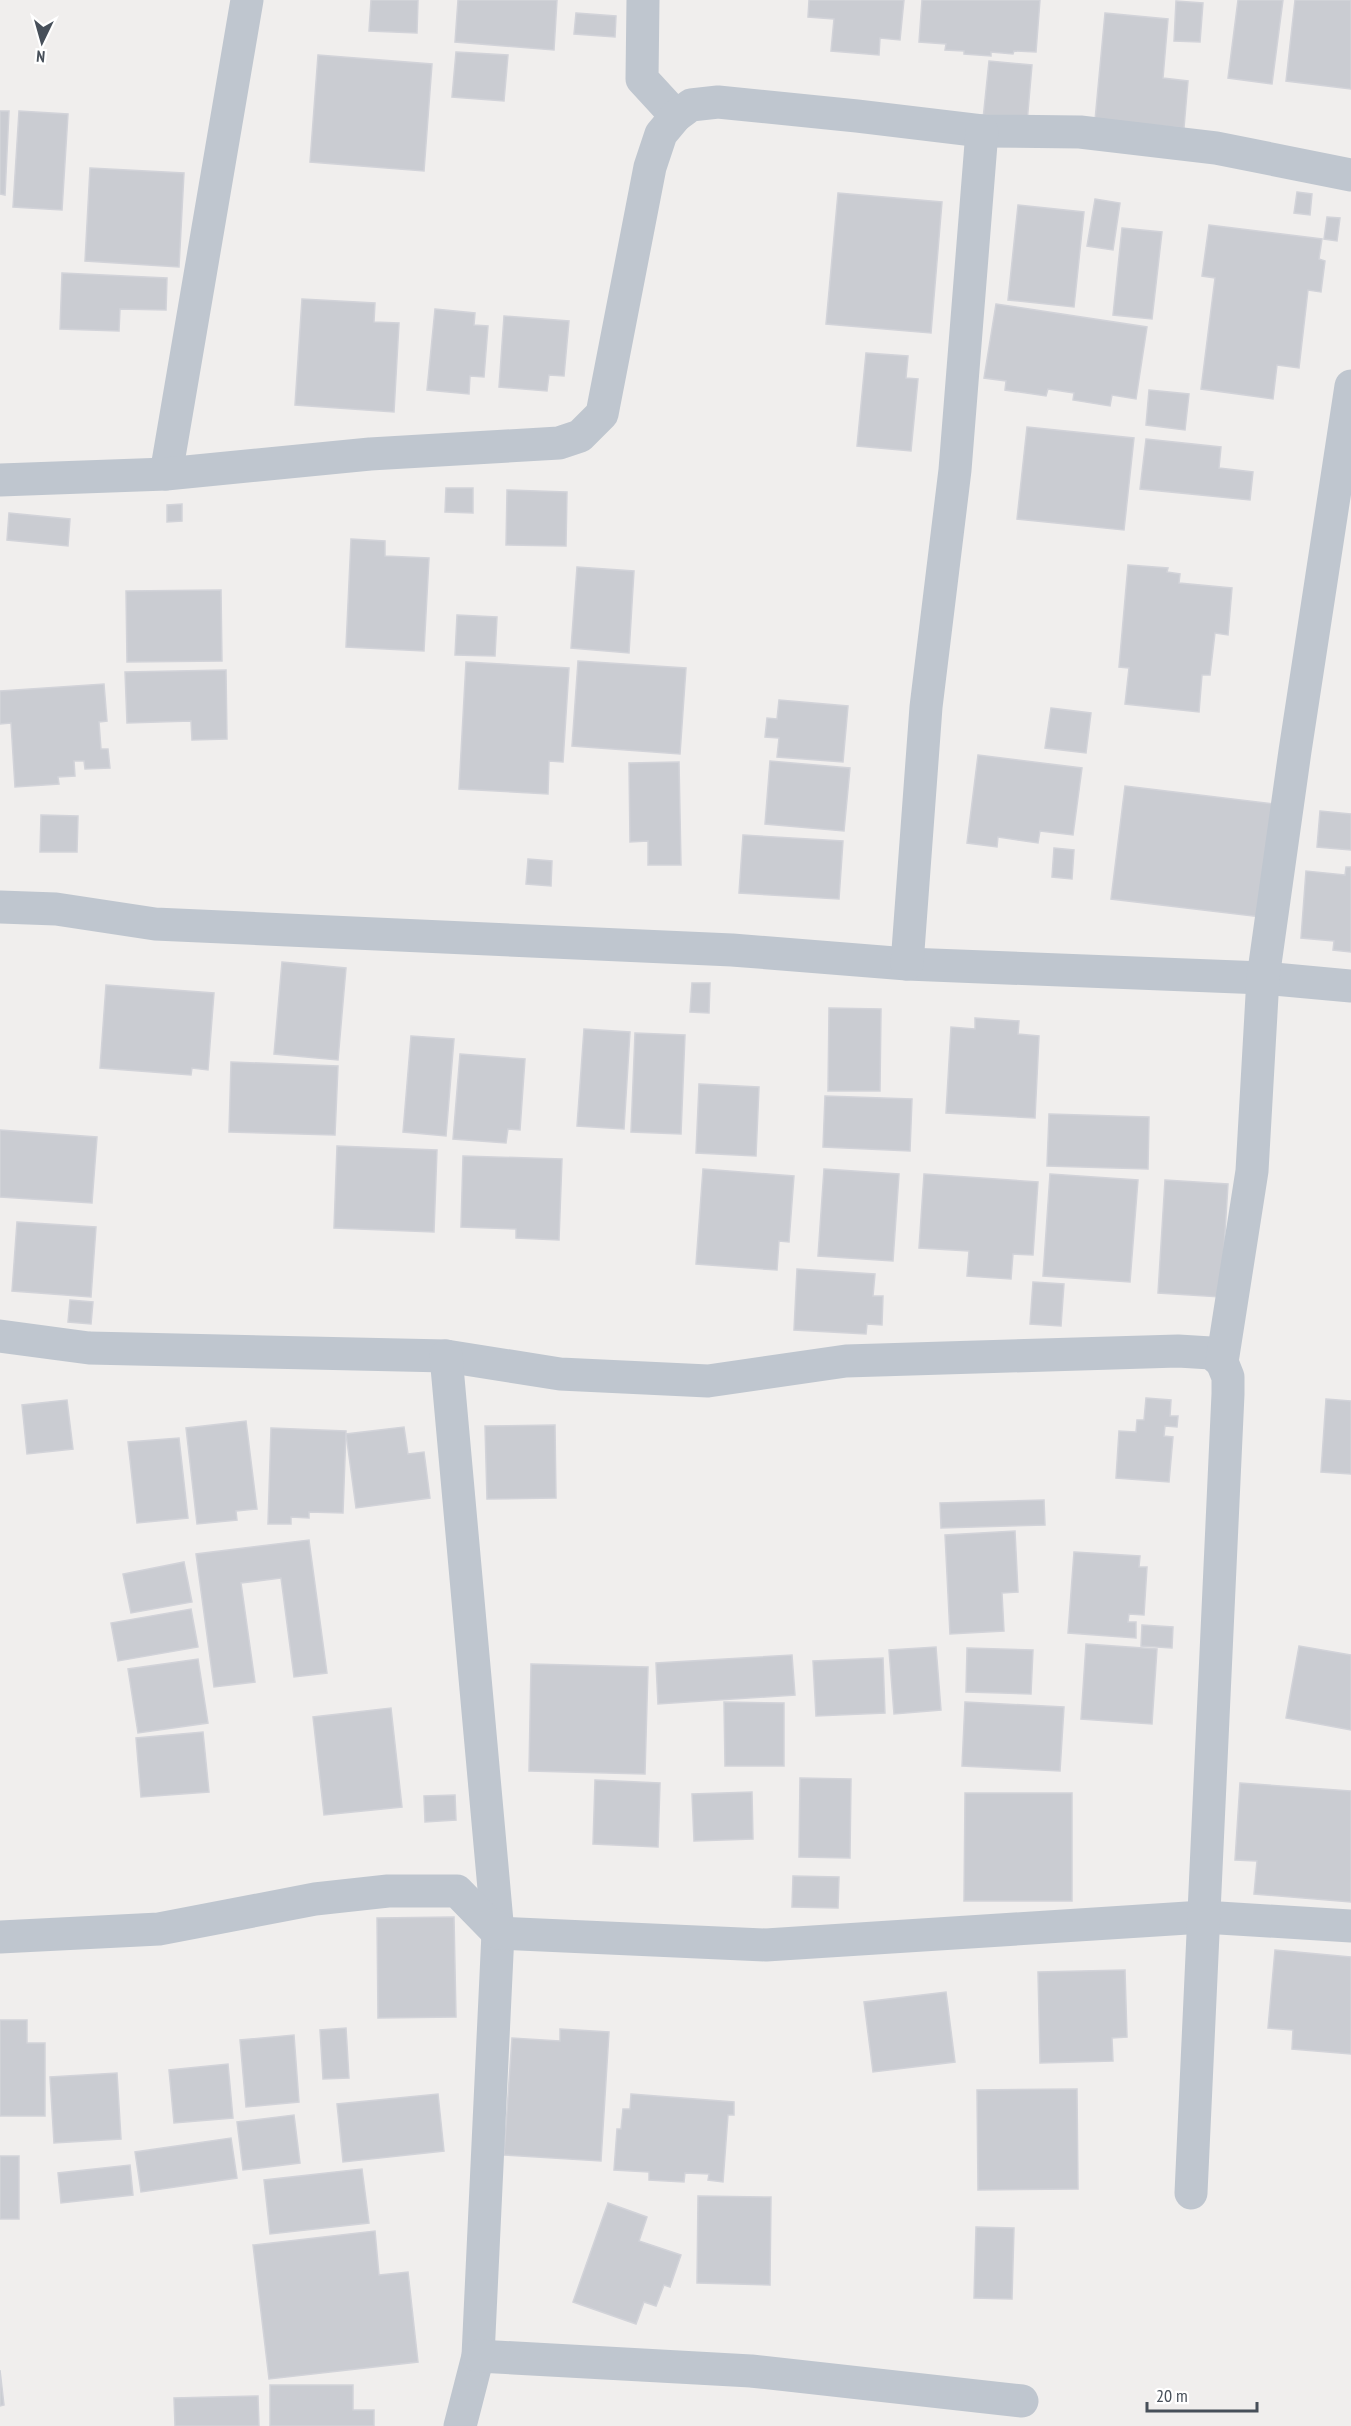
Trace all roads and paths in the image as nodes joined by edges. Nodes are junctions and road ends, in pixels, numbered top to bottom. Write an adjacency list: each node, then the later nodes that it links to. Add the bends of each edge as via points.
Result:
1 (247, 0): 7 (street)
2 (644, 0): 3 (street, via 642,79)
3 (676, 116): 4 (street, via 691,105 718,102); 7 (street, via 661,134 650,167 602,414 580,436 559,442 370,454)
4 (982, 131): 5 (street, via 1080,132 1193,145); 10 (street, via 955,470 926,707)
5 (1351, 175)
6 (1351, 386): 11 (street)
7 (166, 474): 8 (street)
8 (0, 480)
9 (0, 907): 10 (street, via 56,909 155,924 732,950)
10 (907, 964): 11 (street)
11 (1263, 978): 12 (street); 15 (street, via 1252,1171)
12 (1351, 986)
13 (0, 1336): 14 (street, via 89,1348)
14 (446, 1356): 15 (street, via 560,1374 708,1381 846,1361 1178,1351 1212,1353); 18 (street)
15 (1222, 1362): 16 (street, via 1228,1377 1228,1394)
16 (1203, 1917): 17 (street); 18 (street, via 766,1946); 20 (street)
17 (1351, 1926)
18 (498, 1933): 19 (street, via 457,1891 388,1891 315,1899 159,1929); 21 (street)
19 (0, 1937)
20 (1191, 2193)
21 (478, 2356): 22 (street, via 751,2371); 23 (street)
22 (1022, 2401)
23 (460, 2426)

